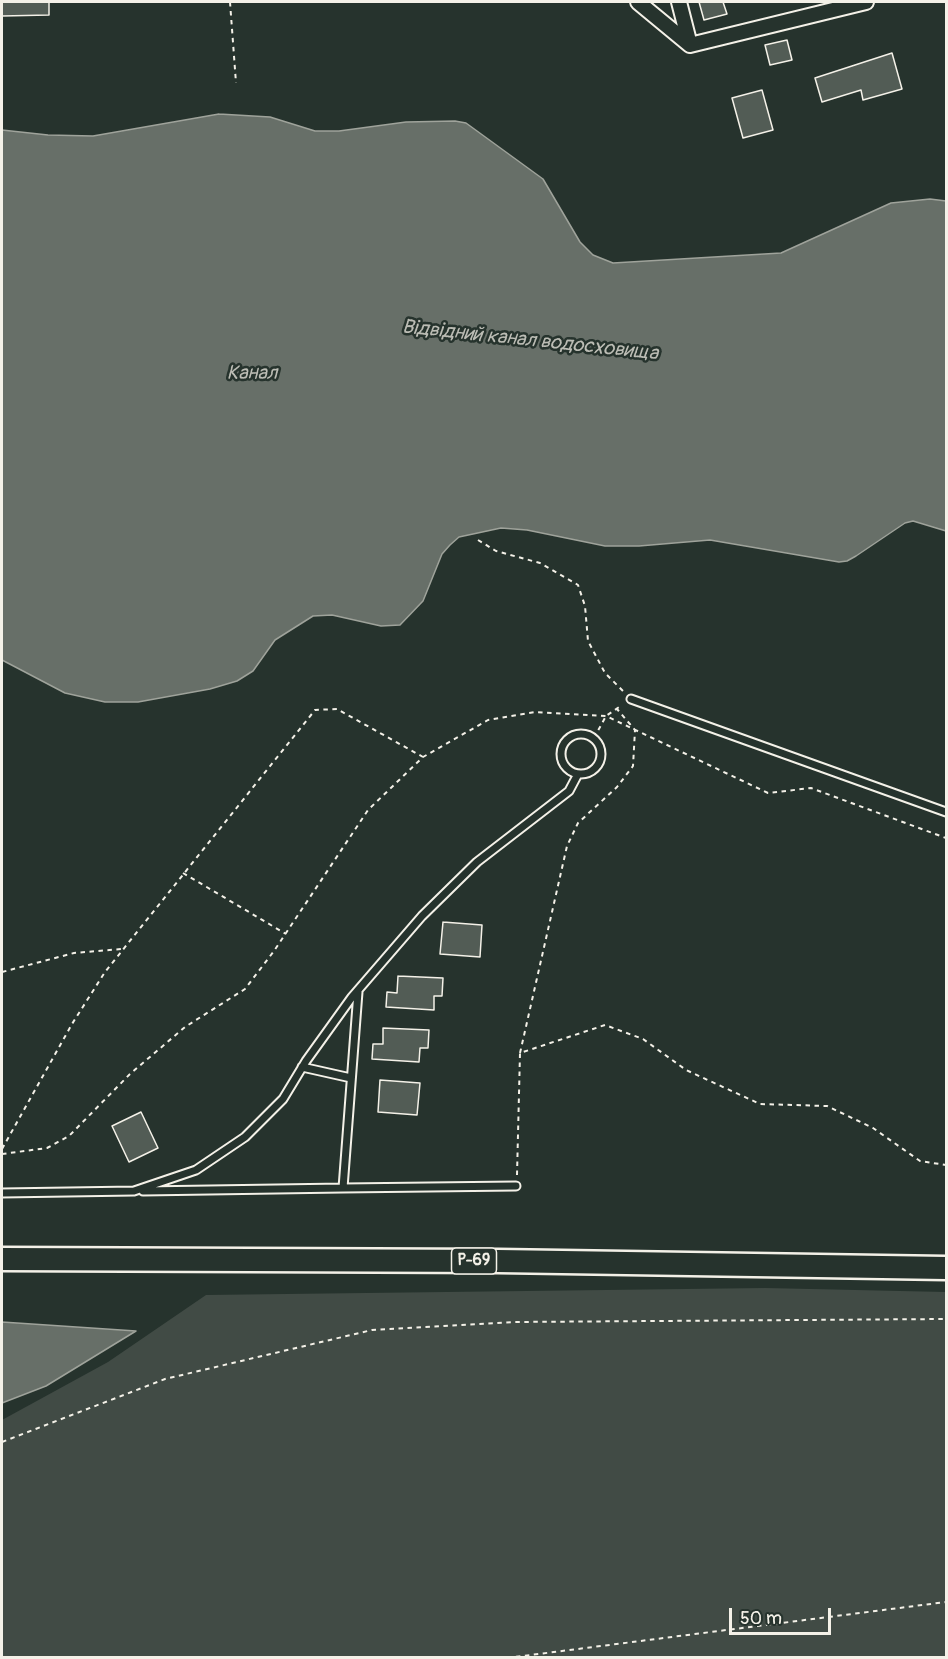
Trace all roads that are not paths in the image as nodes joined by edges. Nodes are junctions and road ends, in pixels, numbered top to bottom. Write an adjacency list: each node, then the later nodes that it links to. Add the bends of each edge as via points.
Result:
1 (638, 2): 4 (street)
2 (679, 2): 4 (street)
3 (866, 2): 4 (street)
4 (690, 45)
5 (631, 699): 7 (lane)
6 (578, 774): 6 (lane, via 562,763 561,749 574,734 581,733 594,738 600,749 599,762 591,772); 8 (lane, via 569,791 477,862 422,916)
7 (946, 812)
8 (358, 991): 9 (lane); 10 (lane)
9 (302, 1067): 10 (lane); 13 (lane, via 283,1099 245,1137 196,1170)
10 (351, 1078): 12 (lane)
11 (516, 1186): 12 (lane)
12 (343, 1188): 13 (lane)
13 (134, 1191): 14 (lane)
14 (2, 1193)
15 (2, 1259): 16 (main road, Р-69)
16 (946, 1268)

